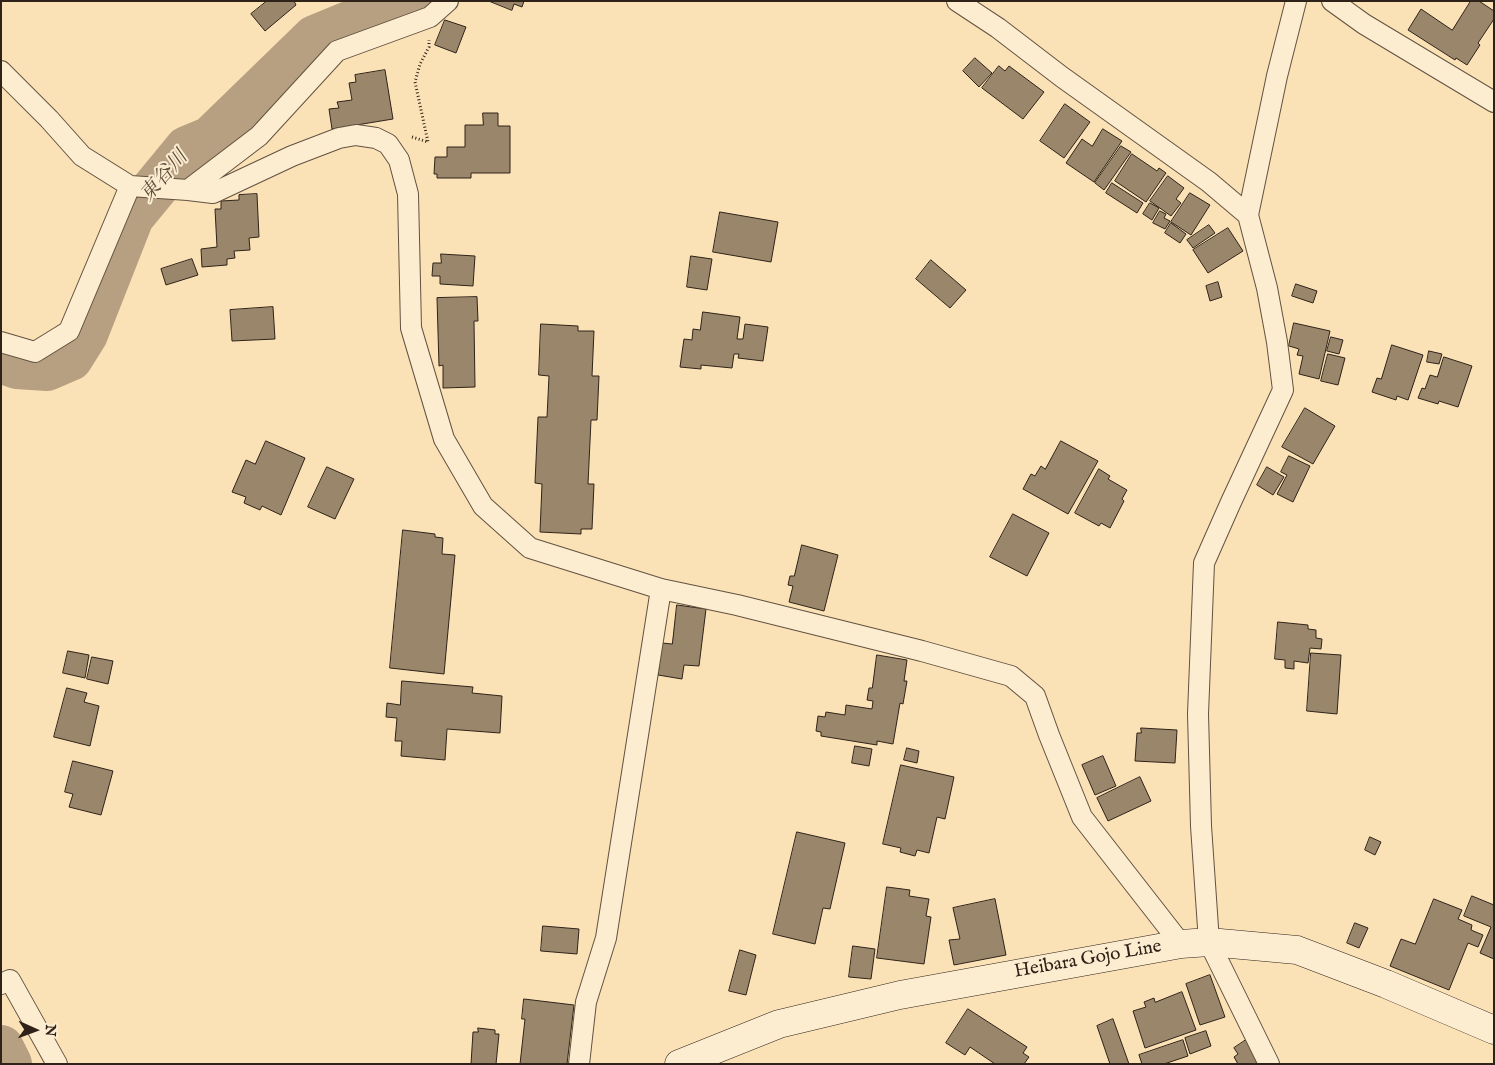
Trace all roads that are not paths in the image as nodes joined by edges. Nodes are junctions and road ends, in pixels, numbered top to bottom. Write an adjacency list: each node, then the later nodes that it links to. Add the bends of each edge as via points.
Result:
1 (448, 1): 8 (street, via 430,17 337,51 259,136)
2 (956, 1): 9 (street, via 1209,182)
3 (1296, 1): 9 (street)
4 (1332, 1): 6 (street, via 1364,24)
5 (1, 71): 7 (street, via 82,156)
6 (1494, 102)
7 (130, 186): 8 (street); 10 (street, via 70,331 35,352)
8 (188, 190): 11 (street, via 213,194 292,156 339,138 356,135 376,138 388,144 399,160 408,194 411,328 444,439 483,506 530,548)
9 (1248, 215): 12 (street, via 1267,288 1283,390 1204,563 1198,714)
10 (1, 342)
11 (662, 589): 13 (street, via 922,651 1011,676 1035,696 1082,816); 17 (street, via 606,938 586,1002)
12 (1209, 942): 13 (main road, Heibara Gojo Line); 15 (main road, Heibara Gojo Line, via 1297,950); 19 (street)
13 (1181, 944): 18 (main road, Heibara Gojo Line, via 900,995 779,1024)
14 (3, 983): 16 (street, via 10,980)
15 (1494, 1030)
16 (57, 1064)
17 (579, 1064)
18 (679, 1064)
19 (1269, 1064)

